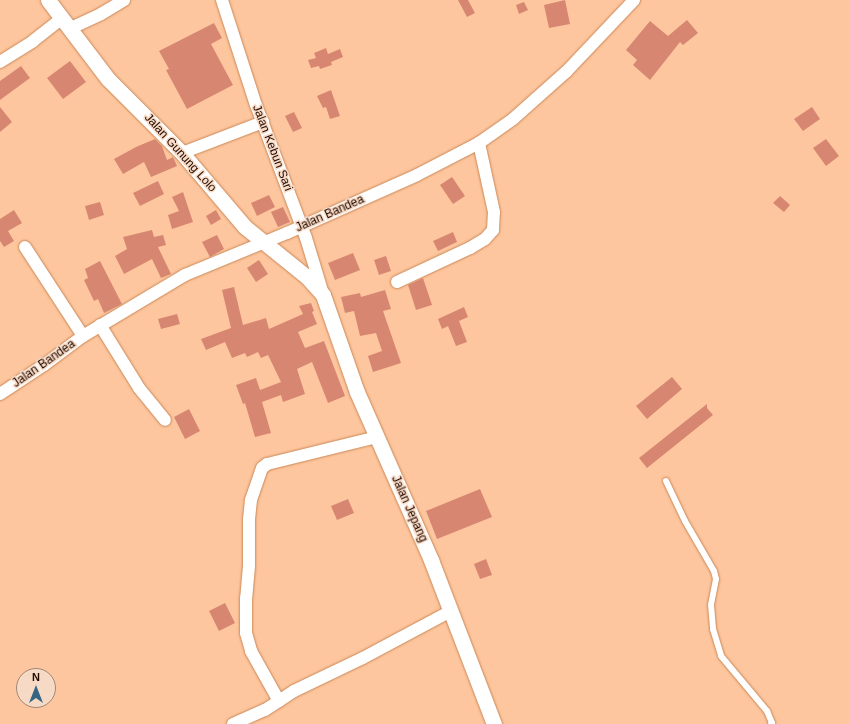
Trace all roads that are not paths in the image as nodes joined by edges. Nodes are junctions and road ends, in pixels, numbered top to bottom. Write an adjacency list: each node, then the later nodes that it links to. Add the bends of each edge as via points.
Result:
1 (48, 0): 5 (street, Jalan Gunung Lolo)
2 (124, 0): 5 (street, via 101,14)
3 (222, 0): 7 (street, Jalan Kebun Sari)
4 (634, 0): 8 (street, Jalan Bandea, via 566,72 513,120)
5 (65, 24): 6 (street); 9 (street, Jalan Gunung Lolo, via 108,79)
6 (0, 62)
7 (263, 122): 9 (street); 10 (street, Jalan Kebun Sari)
8 (479, 143): 10 (street, Jalan Bandea, via 417,175); 13 (street, via 494,212 493,230 485,239 470,248)
9 (182, 153): 11 (street, Jalan Gunung Lolo, via 245,227)
10 (302, 227): 11 (street, Jalan Bandea); 14 (street, Jalan Kebun Sari)
11 (264, 244): 14 (street, Jalan Gunung Lolo, via 307,276); 15 (street, Jalan Bandea, via 185,275)
12 (25, 247): 16 (street)
13 (398, 282)
14 (323, 295): 19 (street, Jalan Jepang, via 357,392)
15 (100, 325): 16 (street, Jalan Bandea); 18 (street, via 139,388)
16 (83, 336): 17 (street, Jalan Bandea)
17 (0, 394)
18 (165, 420)
19 (377, 437): 21 (street, Jalan Jepang); 22 (street, via 267,464 262,468 256,483 249,520 246,633 251,651)
20 (666, 481): 25 (lane, via 685,521 714,571 716,579 711,604 713,629 721,656 767,711)
21 (451, 611): 22 (street); 24 (street, Jalan Jepang)
22 (279, 701): 23 (street)
23 (234, 724)
24 (494, 724)
25 (771, 724)

